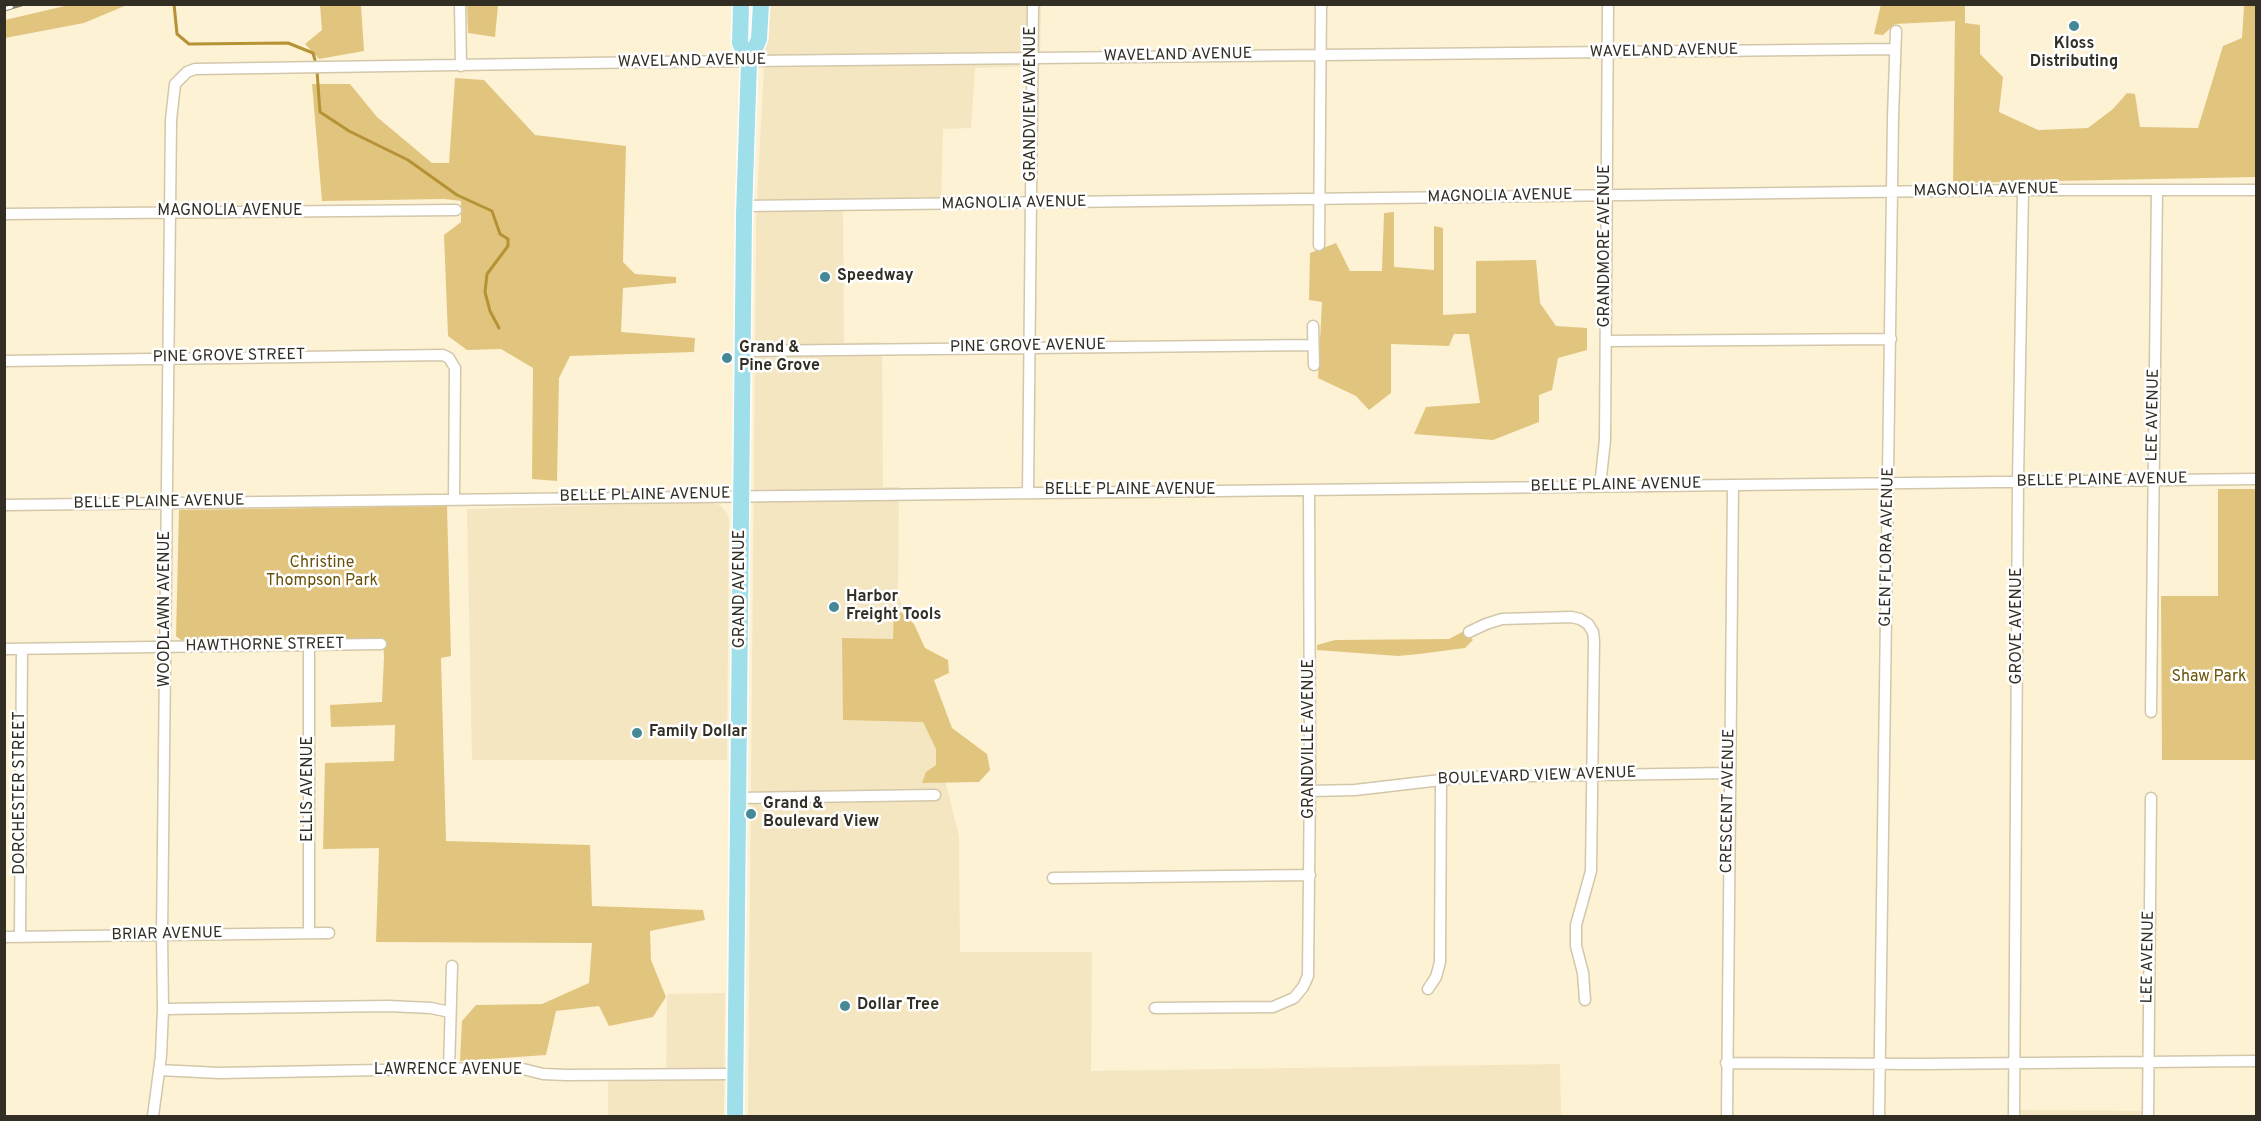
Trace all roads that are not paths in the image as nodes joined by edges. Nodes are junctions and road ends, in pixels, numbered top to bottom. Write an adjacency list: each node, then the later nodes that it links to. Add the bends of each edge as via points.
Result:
1 (460, 4): 13 (street)
2 (741, 4): 12 (main road, GRAND AVENUE, via 740,43)
3 (761, 4): 12 (main road, GRAND AVENUE, via 759,39)
4 (1033, 4): 11 (street, GRANDVIEW AVENUE)
5 (1321, 4): 10 (street)
6 (1608, 4): 9 (street, GRANDMORE AVENUE)
7 (1896, 31): 8 (street, GLEN FLORA AVENUE)
8 (1895, 48): 9 (street, WAVELAND AVENUE); 18 (street, GLEN FLORA AVENUE)
9 (1607, 52): 10 (street, WAVELAND AVENUE); 19 (street, GRANDMORE AVENUE)
10 (1320, 54): 11 (street, WAVELAND AVENUE); 20 (street)
11 (1032, 58): 12 (street, WAVELAND AVENUE); 21 (street, GRANDVIEW AVENUE)
12 (749, 62): 13 (street, WAVELAND AVENUE); 22 (main road, GRAND AVENUE)
13 (461, 66): 14 (street, WAVELAND AVENUE, via 195,69)
14 (180, 77): 24 (street, WOODLAWN AVENUE, via 173,93)
15 (2023, 190): 16 (street, MAGNOLIA AVENUE); 18 (street, MAGNOLIA AVENUE); 38 (street, GROVE AVENUE)
16 (2157, 190): 17 (street, MAGNOLIA AVENUE); 37 (street, LEE AVENUE)
17 (2256, 190)
18 (1892, 193): 19 (street, MAGNOLIA AVENUE); 28 (street, GLEN FLORA AVENUE)
19 (1606, 196): 20 (street, MAGNOLIA AVENUE); 29 (street, GRANDMORE AVENUE)
20 (1319, 199): 21 (street, MAGNOLIA AVENUE); 26 (street)
21 (1031, 204): 22 (street, MAGNOLIA AVENUE); 31 (street, GRANDVIEW AVENUE)
22 (744, 206): 32 (main road, GRAND AVENUE)
23 (456, 210): 24 (street, MAGNOLIA AVENUE)
24 (170, 213): 25 (street, MAGNOLIA AVENUE); 33 (street, WOODLAWN AVENUE)
25 (4, 214)
26 (1319, 245)
27 (1313, 326): 30 (street)
28 (1891, 339): 29 (street); 39 (street, GLEN FLORA AVENUE)
29 (1606, 341): 41 (street, GRANDMORE AVENUE, via 1605,440)
30 (1313, 345): 31 (street, PINE GROVE AVENUE); 35 (street)
31 (1029, 347): 32 (street, PINE GROVE AVENUE); 43 (street, GRANDVIEW AVENUE)
32 (743, 351): 44 (main road, GRAND AVENUE)
33 (169, 358): 34 (street, PINE GROVE STREET); 45 (street, PINE GROVE STREET, via 443,355 455,368); 46 (street, WOODLAWN AVENUE)
34 (4, 361)
35 (1314, 365)
36 (2256, 478): 37 (street, BELLE PLAINE AVENUE)
37 (2153, 480): 38 (street, BELLE PLAINE AVENUE); 54 (street, LEE AVENUE)
38 (2018, 482): 39 (street, BELLE PLAINE AVENUE); 77 (street, GROVE AVENUE)
39 (1889, 483): 40 (street, BELLE PLAINE AVENUE); 79 (street, GLEN FLORA AVENUE)
40 (1733, 485): 41 (street, BELLE PLAINE AVENUE); 55 (street, CRESCENT AVENUE)
41 (1600, 486): 42 (street, BELLE PLAINE AVENUE)
42 (1309, 490): 43 (street, BELLE PLAINE AVENUE); 58 (street, GRANDVILLE AVENUE)
43 (1028, 492): 44 (street, BELLE PLAINE AVENUE)
44 (742, 495): 45 (street, BELLE PLAINE AVENUE); 60 (main road, GRAND AVENUE)
45 (454, 499): 46 (street, BELLE PLAINE AVENUE)
46 (167, 503): 47 (street, BELLE PLAINE AVENUE); 51 (street, WOODLAWN AVENUE)
47 (4, 505)
48 (1469, 632): 56 (street, via 1515,618 1571,618 1588,624 1594,641)
49 (381, 644): 50 (street, HAWTHORNE STREET)
50 (309, 645): 51 (street, HAWTHORNE STREET); 64 (street, ELLIS AVENUE)
51 (166, 647): 53 (street, HAWTHORNE STREET); 66 (street, WOODLAWN AVENUE)
52 (4, 649): 53 (street, HAWTHORNE STREET)
53 (22, 649): 68 (street, DORCHESTER STREET)
54 (2151, 712)
55 (1729, 773): 56 (street, BOULEVARD VIEW AVENUE); 78 (street, CRESCENT AVENUE)
56 (1592, 775): 57 (street, BOULEVARD VIEW AVENUE); 71 (street, via 1591,871 1576,925)
57 (1441, 779): 58 (street, BOULEVARD VIEW AVENUE, via 1355,790); 70 (street, via 1440,962)
58 (1310, 791): 62 (street, GRANDVILLE AVENUE)
59 (935, 795): 60 (street)
60 (739, 798): 82 (main road, GRAND AVENUE)
61 (2151, 798): 75 (street, LEE AVENUE)
62 (1310, 875): 63 (street); 72 (street, GRANDVILLE AVENUE, via 1308,971 1294,998 1273,1007)
63 (1053, 878)
64 (309, 933): 65 (street, BRIAR AVENUE); 66 (street, BRIAR AVENUE)
65 (329, 933)
66 (162, 935): 68 (street, BRIAR AVENUE); 73 (street, WOODLAWN AVENUE)
67 (4, 937): 68 (street, BRIAR AVENUE)
68 (20, 937)
69 (452, 966): 74 (street)
70 (1428, 989)
71 (1585, 1000)
72 (1155, 1008)
73 (163, 1009): 74 (street, via 388,1006); 81 (street, WOODLAWN AVENUE)
74 (450, 1012): 80 (street)
75 (2147, 1060): 76 (street); 77 (street); 88 (street, LEE AVENUE)
76 (2256, 1061)
77 (2013, 1062): 79 (street); 87 (street, GROVE AVENUE)
78 (1726, 1063): 79 (street); 85 (street, CRESCENT AVENUE)
79 (1879, 1064): 86 (street, GLEN FLORA AVENUE)
80 (449, 1068): 81 (street, LAWRENCE AVENUE, via 219,1073); 82 (street, LAWRENCE AVENUE, via 519,1068 566,1075)
81 (159, 1070): 83 (street, WOODLAWN AVENUE)
82 (736, 1074): 84 (main road, GRAND AVENUE)
83 (153, 1116)
84 (735, 1116)
85 (1727, 1116)
86 (1879, 1116)
87 (2014, 1116)
88 (2148, 1116)

